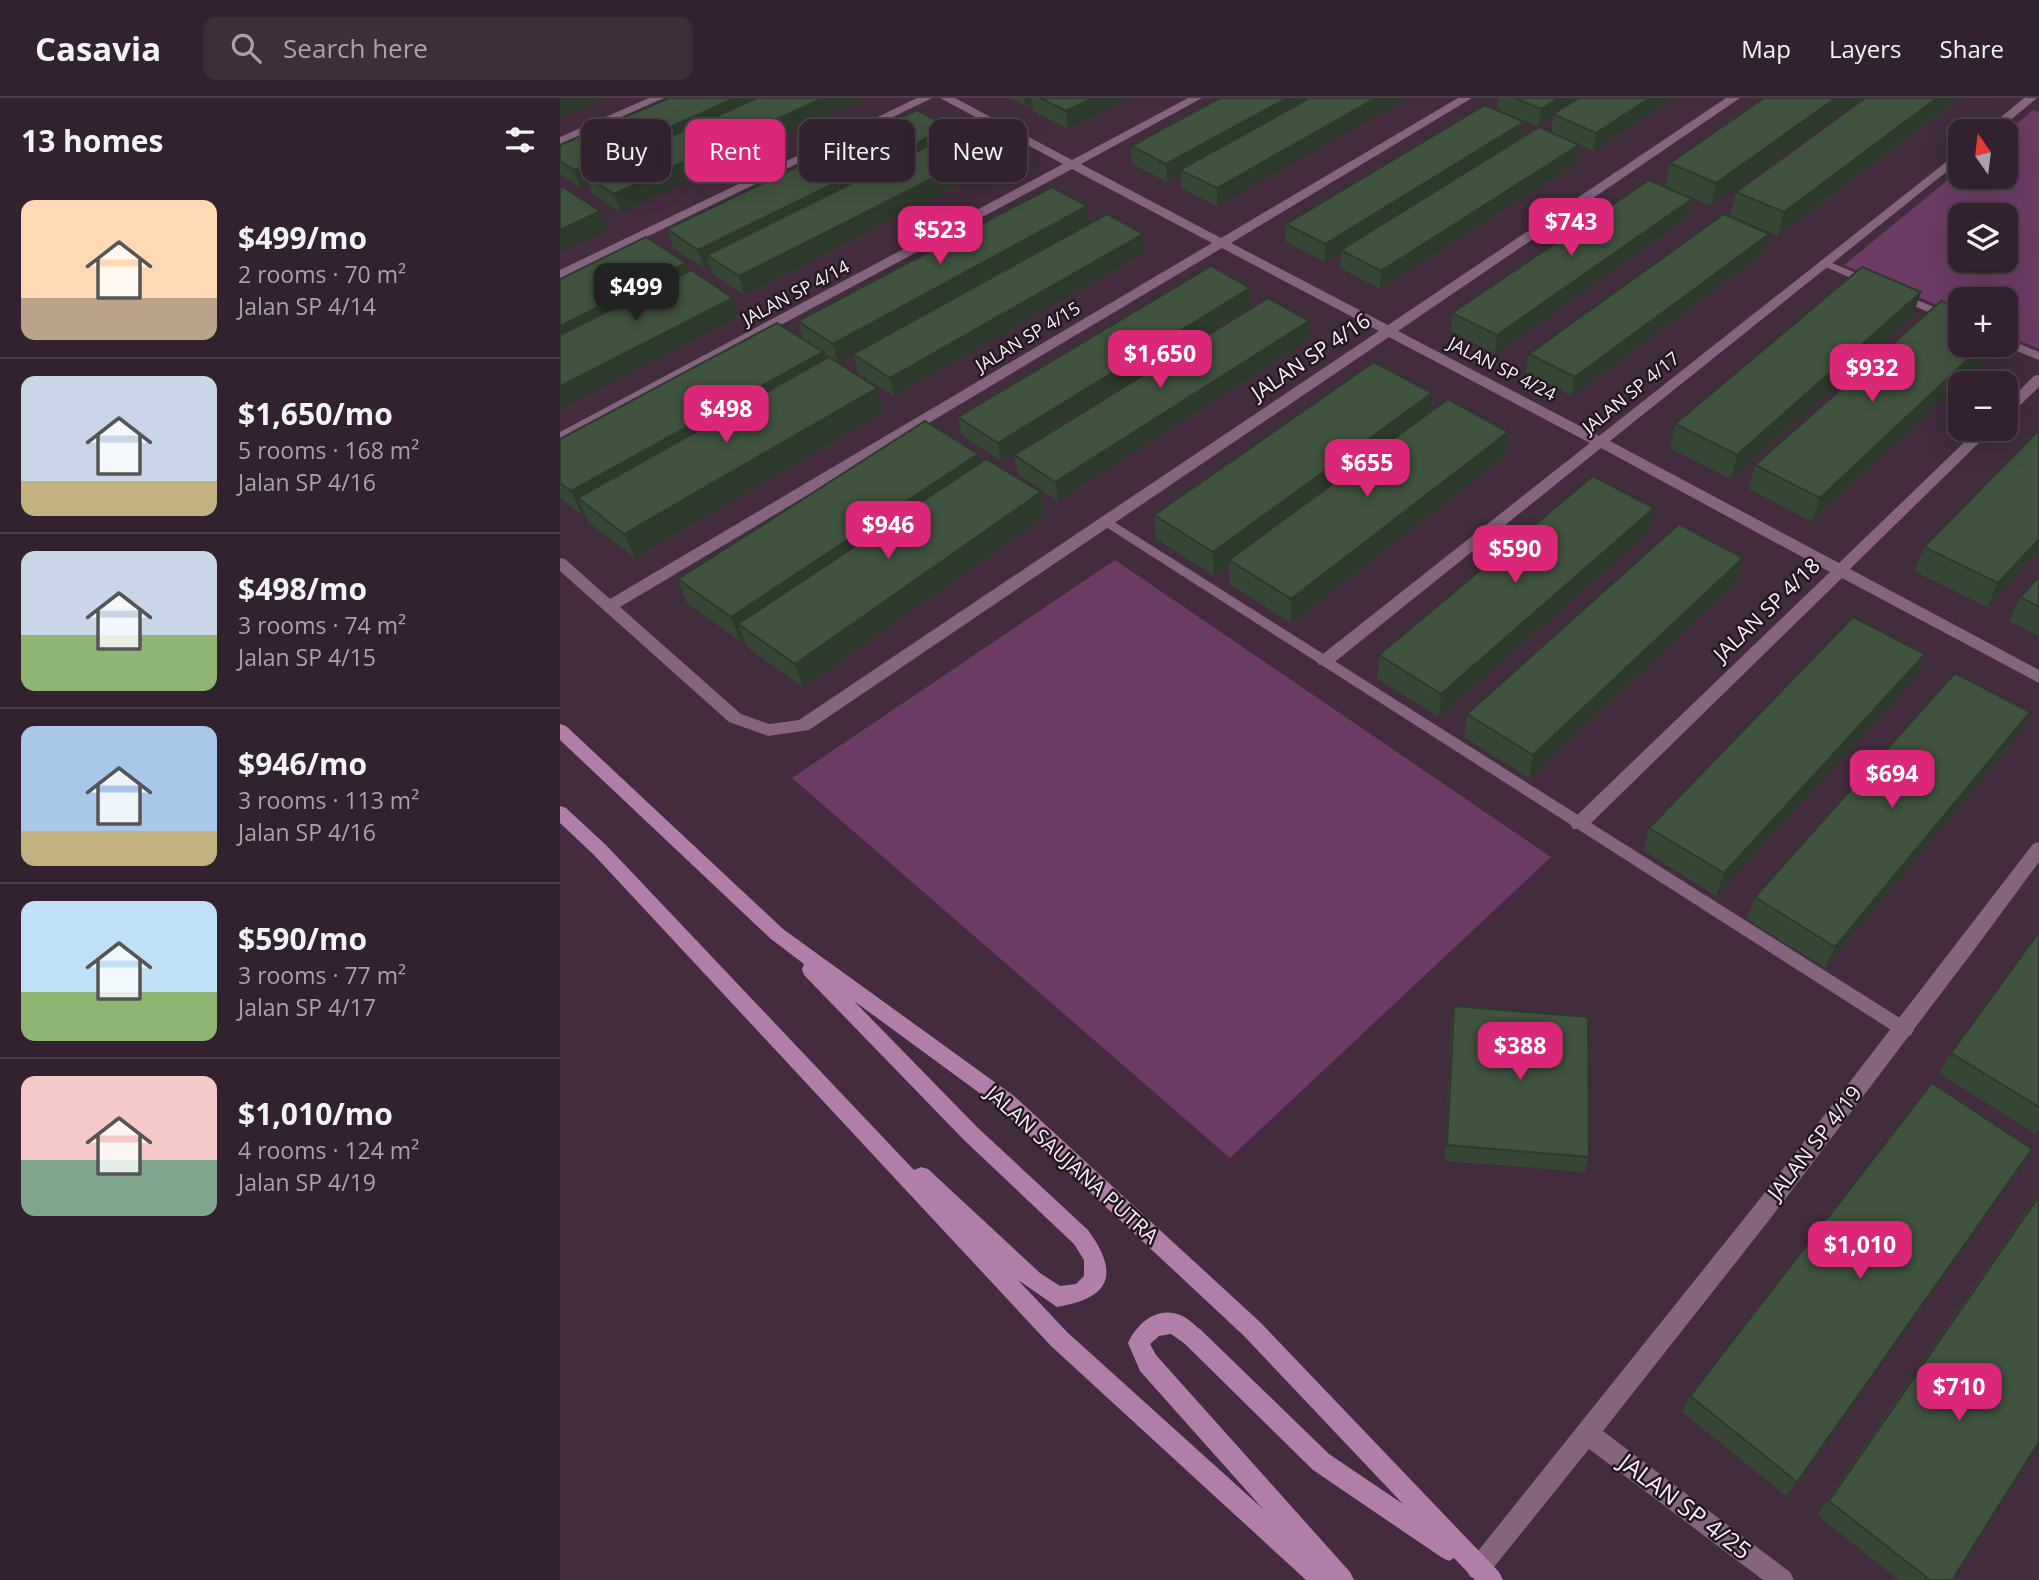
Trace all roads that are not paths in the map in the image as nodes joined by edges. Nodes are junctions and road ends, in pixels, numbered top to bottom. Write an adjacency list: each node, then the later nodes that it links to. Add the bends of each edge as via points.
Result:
1 (658, 98): 9 (street)
2 (926, 98): 14 (street)
3 (946, 98): 10 (street, JALAN SP 4/24)
4 (1196, 98): 10 (street, JALAN SP 4/14)
5 (1466, 98): 12 (street, JALAN SP 4/15)
6 (1734, 98): 16 (street, JALAN SP 4/16)
7 (2035, 98): 8 (street)
8 (2006, 119)
9 (560, 141)
10 (1073, 165): 12 (street, JALAN SP 4/24); 21 (street, JALAN SP 4/14)
11 (1948, 165): 13 (street, JALAN SP 4/17)
12 (1222, 244): 16 (street, JALAN SP 4/24); 27 (street, JALAN SP 4/15)
13 (1825, 263): 15 (lane); 23 (street, JALAN SP 4/17)
14 (560, 275)
15 (1948, 317)
16 (1387, 331): 23 (street, JALAN SP 4/24); 24 (street, JALAN SP 4/16)
17 (2018, 347): 18 (lane)
18 (2039, 356)
19 (2039, 379): 20 (street)
20 (2018, 399)
21 (560, 438)
22 (1973, 441): 26 (street, JALAN SP 4/18)
23 (1600, 442): 26 (street, JALAN SP 4/24); 28 (street, JALAN SP 4/17)
24 (1108, 522): 27 (street, JALAN SP 4/16, via 803,726 768,730 735,718); 28 (lane)
25 (560, 563): 27 (street)
26 (1837, 571): 29 (street, JALAN SP 4/24); 32 (street, JALAN SP 4/18)
27 (608, 607)
28 (1325, 661): 32 (lane)
29 (2039, 677)
30 (560, 730): 34 (main road, JALAN SAUJANA PUTRA)
31 (560, 813): 36 (main road)
32 (1579, 824): 35 (lane)
33 (2039, 849): 35 (street, JALAN SP 4/19)
34 (777, 933): 36 (main road, via 971,1134 1081,1237 1095,1257 1095,1280 1081,1293 1057,1297 1033,1280); 38 (main road, JALAN SAUJANA PUTRA, via 1007,1102 1252,1329)
35 (1905, 1030): 37 (street, JALAN SP 4/19)
36 (810, 1074): 39 (main road, via 1059,1339)
37 (1588, 1434): 38 (street, JALAN SP 4/19); 41 (street, JALAN SP 4/25)
38 (1484, 1574): 40 (main road, via 1321,1462 1174,1323 1145,1331 1139,1343 1148,1363)
39 (1324, 1580)
40 (1342, 1580)
41 (1782, 1580)

